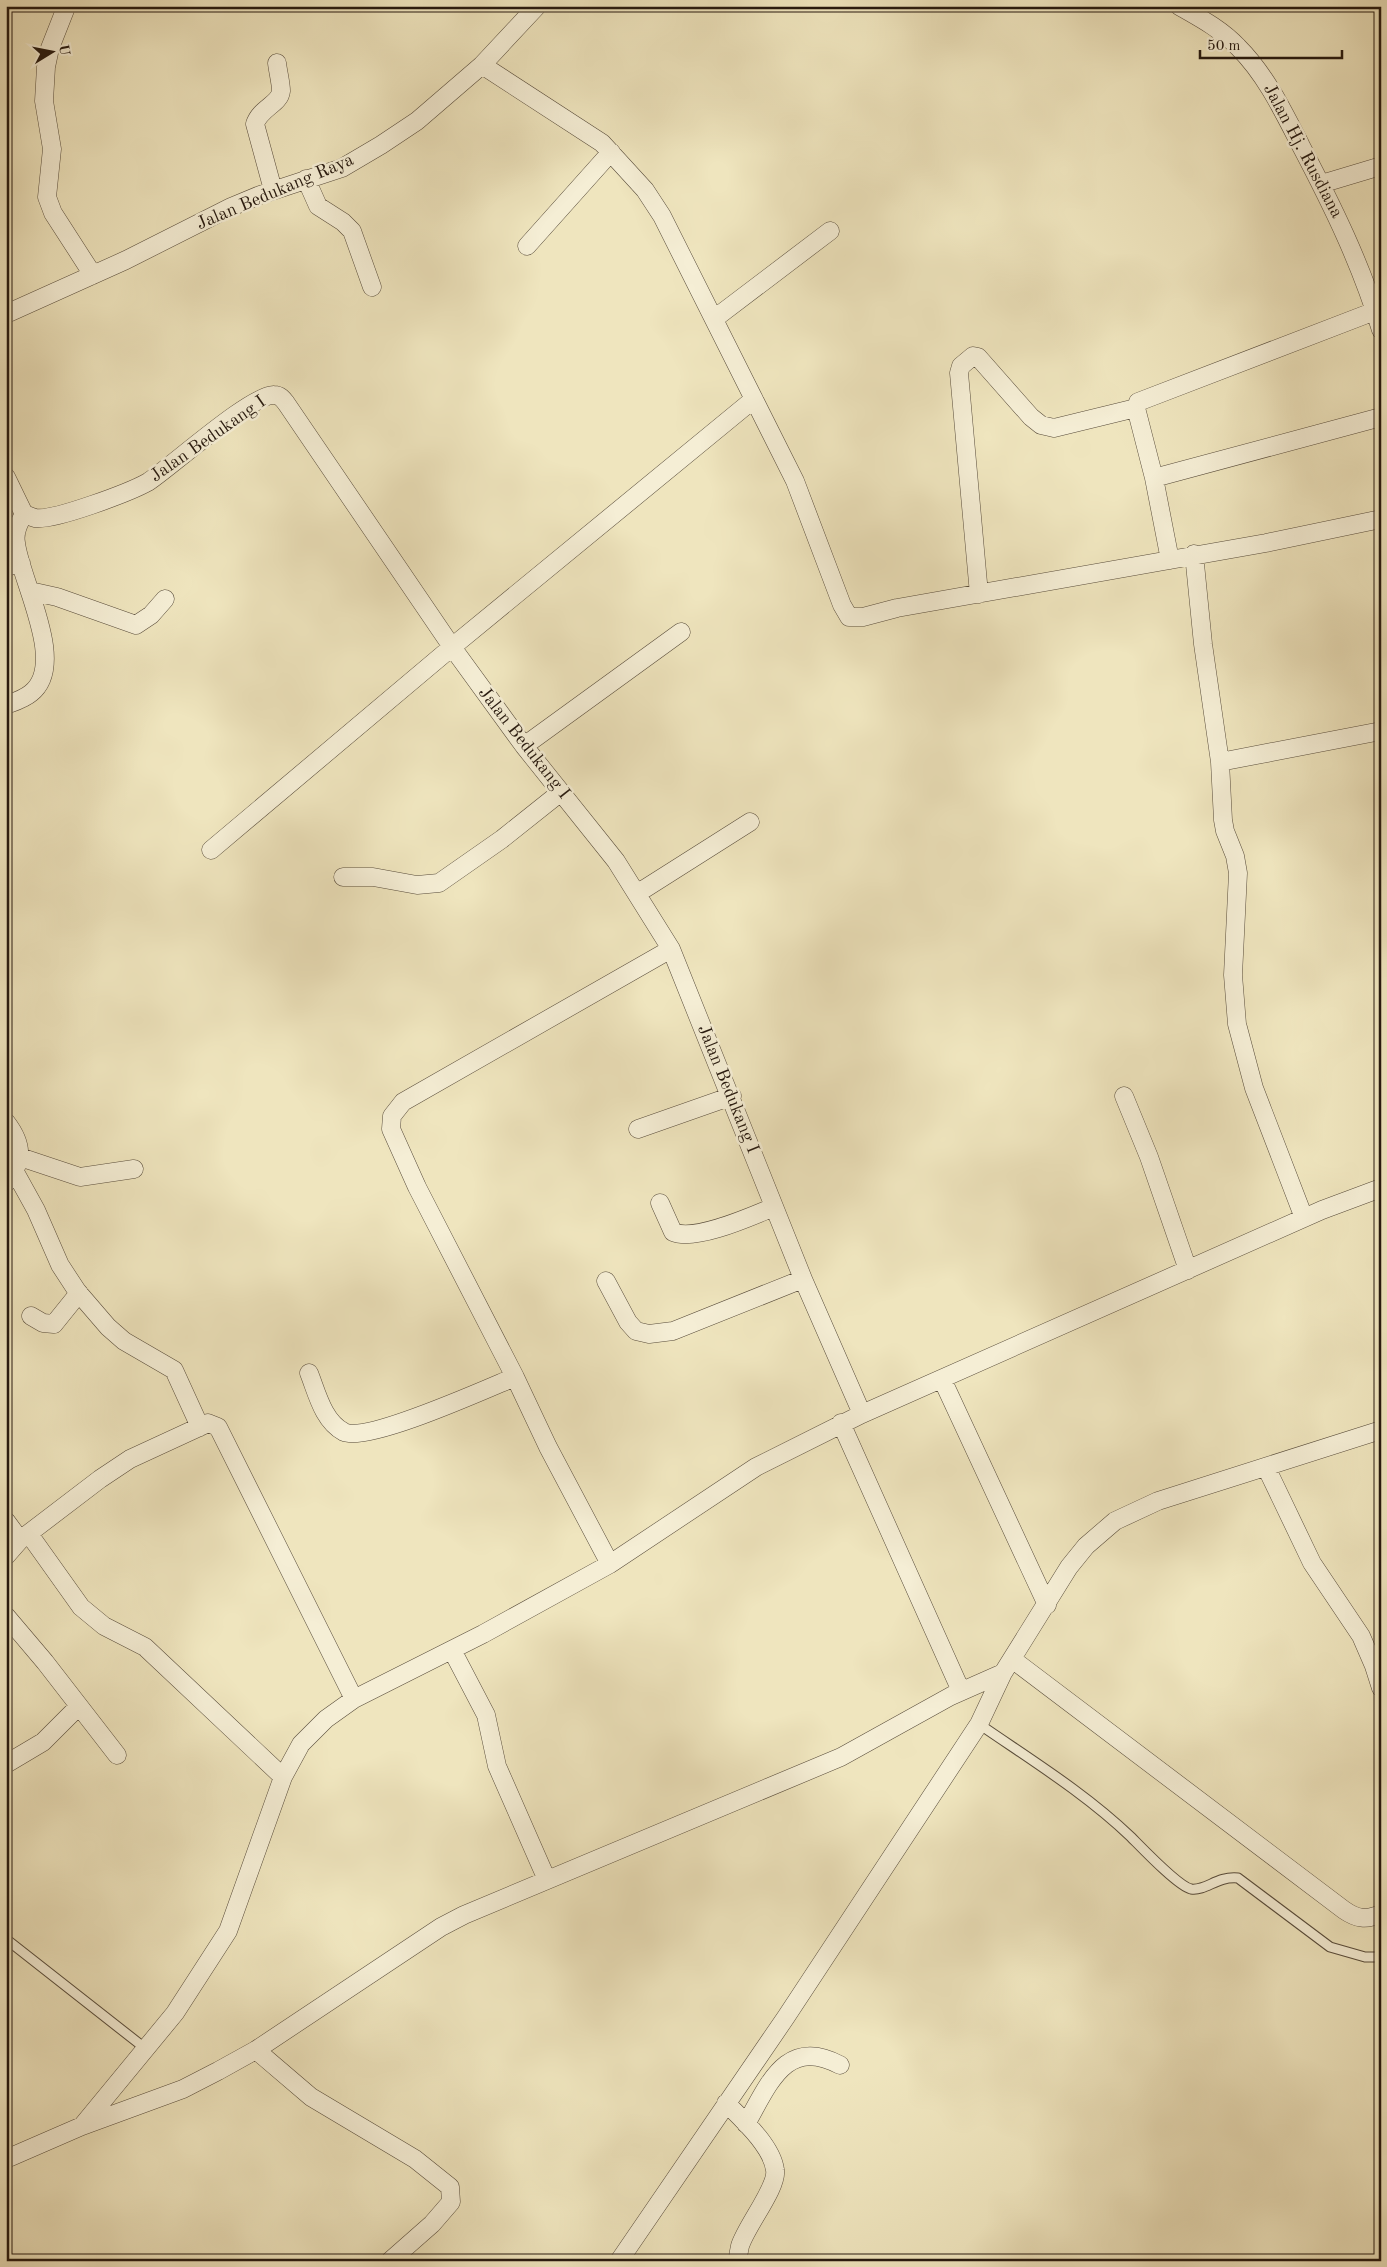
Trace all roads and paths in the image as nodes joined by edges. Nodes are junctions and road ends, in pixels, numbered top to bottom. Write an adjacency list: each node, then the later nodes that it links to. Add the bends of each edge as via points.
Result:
1 (536, 6): 5 (street, Jalan Bedukang Raya)
2 (1179, 6): 9 (street, Jalan Hj. Rusdiana, via 1210,23 1238,46 1260,73)
3 (65, 10): 13 (street, via 46,68 44,101 52,149 48,198 53,213)
4 (277, 63): 10 (street, via 281,92 276,102 262,111 254,124)
5 (482, 65): 6 (street); 8 (street, Jalan Bedukang Raya, via 417,121 381,145 342,168)
6 (611, 152): 12 (street); 17 (street, via 645,190 662,216)
7 (1381, 166): 9 (street)
8 (306, 180): 10 (street, Jalan Bedukang Raya); 14 (street, via 318,206 352,231)
9 (1321, 184): 15 (street, Jalan Hj. Rusdiana)
10 (273, 190): 13 (street, Jalan Bedukang Raya, via 231,207)
11 (830, 231): 17 (street)
12 (527, 246)
13 (93, 275): 16 (street, Jalan Bedukang Raya)
14 (372, 287)
15 (1375, 298): 18 (street, Jalan Hj. Rusdiana); 20 (street, via 1142,400)
16 (6, 314)
17 (714, 319): 19 (street)
18 (1381, 330)
19 (754, 399): 30 (street, via 795,481 842,605 850,617); 33 (street)
20 (1136, 408): 23 (street); 30 (street, via 1054,428 1041,425 978,357 973,356 961,366 959,373)
21 (1381, 417): 23 (street)
22 (6, 476): 24 (street)
23 (1154, 478): 27 (street)
24 (24, 514): 28 (street, via 18,526); 33 (street, Jalan Bedukang I, via 36,518 69,512 141,485 260,399 274,395 281,397)
25 (1381, 519): 26 (street)
26 (1194, 554): 27 (street); 37 (street)
27 (1170, 560): 30 (street)
28 (13, 565): 29 (street)
29 (30, 591): 31 (street, via 57,597 136,625 151,616); 34 (street, via 42,634 44,670 38,686 30,694)
30 (979, 594)
31 (165, 598)
32 (681, 632): 36 (street)
33 (452, 647): 36 (street, Jalan Bedukang I); 40 (street)
34 (6, 705)
35 (1381, 731): 37 (street)
36 (524, 746): 38 (street, Jalan Bedukang I)
37 (1220, 762): 53 (street, via 1225,831 1236,856 1238,873 1233,976 1237,1024 1254,1088)
38 (561, 792): 41 (street, via 502,839 438,883 417,885 373,877); 42 (street, Jalan Bedukang I, via 590,825)
39 (750, 822): 42 (street)
40 (211, 850)
41 (343, 877)
42 (638, 892): 43 (street, Jalan Bedukang I)
43 (672, 949): 44 (street, Jalan Bedukang I); 60 (street, via 403,1102 392,1116 391,1129 417,1188)
44 (732, 1096): 47 (street); 52 (street, Jalan Bedukang I)
45 (1124, 1096): 54 (street, via 1149,1156)
46 (6, 1122): 49 (street, via 19,1142)
47 (638, 1129)
48 (134, 1169): 49 (street, via 80,1177)
49 (14, 1171): 57 (street, via 36,1210 60,1265)
50 (1381, 1188): 53 (street)
51 (660, 1203): 52 (street, via 673,1232 679,1235 709,1230)
52 (774, 1207): 55 (street, Jalan Bedukang I)
53 (1304, 1218): 54 (street)
54 (1188, 1270): 61 (street)
55 (803, 1279): 56 (street, via 673,1330 649,1334 636,1331 628,1322); 62 (street, Jalan Bedukang I)
56 (606, 1281)
57 (79, 1293): 58 (street, via 54,1324); 64 (street, via 124,1341 174,1370)
58 (31, 1316)
59 (310, 1373): 60 (street, via 325,1412 344,1432 353,1434 384,1429)
60 (514, 1378): 70 (street)
61 (942, 1379): 62 (street); 71 (street)
62 (862, 1414): 63 (street)
63 (841, 1424): 70 (street, via 756,1467); 76 (street)
64 (200, 1427): 68 (street, via 130,1459); 77 (street, via 208,1424 218,1427)
65 (1381, 1430): 66 (street)
66 (1266, 1467): 71 (street, via 1158,1501 1115,1521 1078,1555); 75 (street, via 1312,1563 1361,1636)
67 (6, 1521): 68 (street)
68 (25, 1537): 69 (street); 82 (street, via 81,1607 104,1626 145,1647)
69 (6, 1556)
70 (610, 1564): 73 (street)
71 (1047, 1605): 74 (street)
72 (6, 1616): 78 (street)
73 (452, 1650): 77 (street); 83 (street, via 486,1715 497,1766)
74 (1008, 1666): 76 (street); 79 (street); 84 (street, via 1354,1917 1367,1920)
75 (1381, 1688)
76 (962, 1691): 83 (street, via 841,1757)
77 (354, 1700): 82 (street, via 309,1735)
78 (79, 1706): 80 (street); 81 (street, via 43,1742)
79 (979, 1724): 86 (lane, via 1102,1810 1163,1869 1190,1889 1202,1888 1224,1877 1238,1878 1330,1948 1365,1957); 90 (street)
80 (117, 1755)
81 (6, 1764)
82 (283, 1777): 87 (street, via 228,1931 175,2013)
83 (548, 1880): 88 (street, via 441,1927)
84 (1381, 1914)
85 (6, 1939): 87 (lane)
86 (1381, 1957)
87 (146, 2049): 92 (street)
88 (256, 2050): 92 (street, via 183,2089); 94 (street, via 312,2097 415,2159 450,2187 451,2202)
89 (840, 2064): 91 (street, via 808,2054 794,2060 774,2076)
90 (726, 2103): 91 (street); 95 (street)
91 (746, 2124): 96 (street, via 770,2156 776,2174 740,2246)
92 (82, 2126): 93 (street)
93 (6, 2159)
94 (390, 2261)
95 (619, 2261)
96 (738, 2261)

